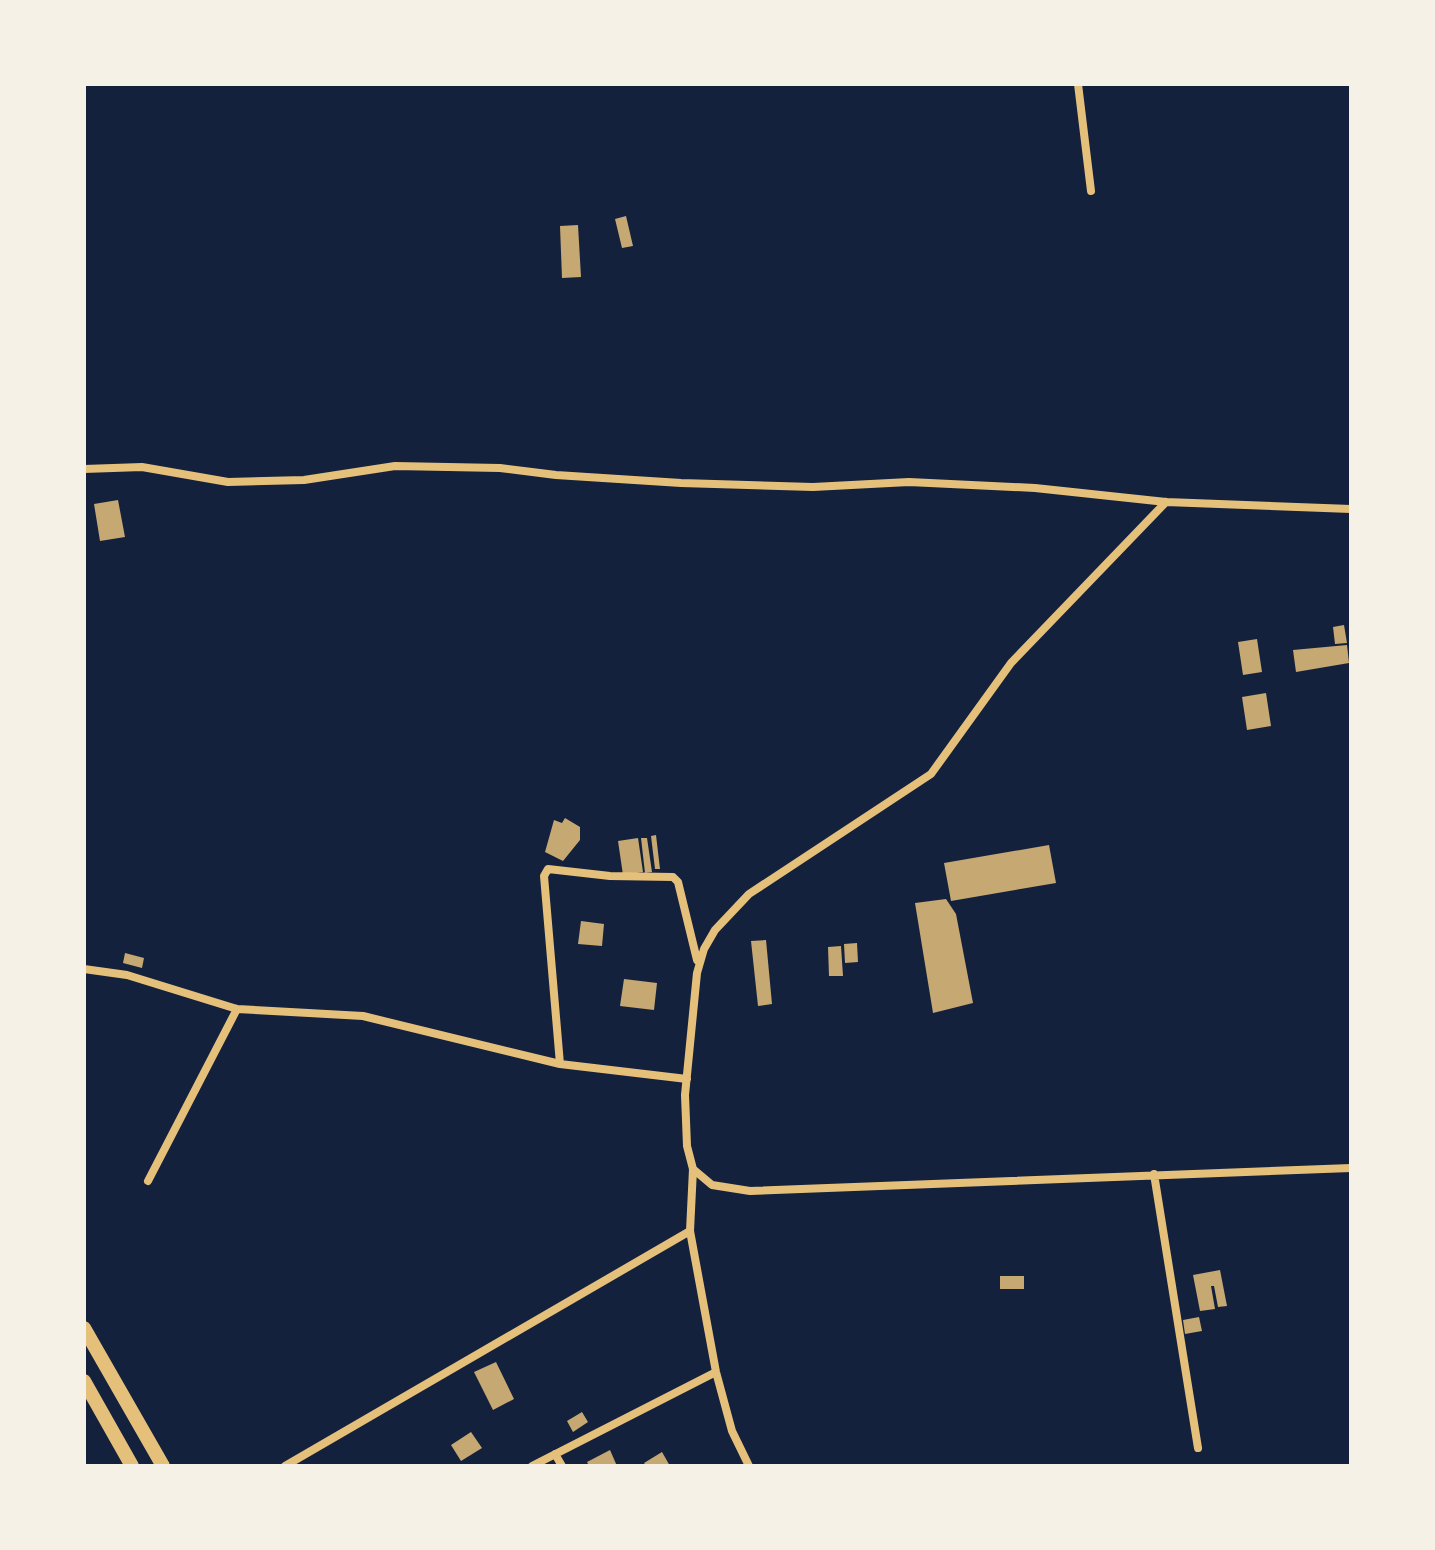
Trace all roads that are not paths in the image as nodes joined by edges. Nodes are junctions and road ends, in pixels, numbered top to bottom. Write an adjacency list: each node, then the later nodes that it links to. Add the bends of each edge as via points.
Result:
1 (1078, 84): 2 (street)
2 (1091, 191)
3 (84, 469): 4 (street, via 142,467 228,482 304,480 395,466 500,468 681,483 813,487 909,482 1035,488)
4 (1166, 502): 5 (street); 7 (street, via 1011,663 931,774 749,894 715,930)
5 (1351, 509)
6 (84, 969): 8 (street, via 127,975)
7 (697, 973): 9 (street, via 697,952 673,877 548,869 544,876); 10 (street)
8 (237, 1009): 9 (street, via 363,1016); 14 (street)
9 (560, 1064): 10 (street)
10 (687, 1079): 12 (street, via 687,1146)
11 (1351, 1168): 13 (street)
12 (693, 1169): 13 (street, via 712,1185 750,1191); 15 (street)
13 (1154, 1174): 19 (street)
14 (148, 1181)
15 (690, 1231): 17 (street); 23 (street)
16 (84, 1328): 22 (main road)
17 (716, 1372): 20 (street); 26 (street, via 732,1431)
18 (84, 1381): 21 (main road)
19 (1198, 1448)
20 (555, 1454): 24 (street); 25 (street)
21 (132, 1466)
22 (163, 1466)
23 (285, 1466)
24 (532, 1466)
25 (562, 1466)
26 (749, 1466)

